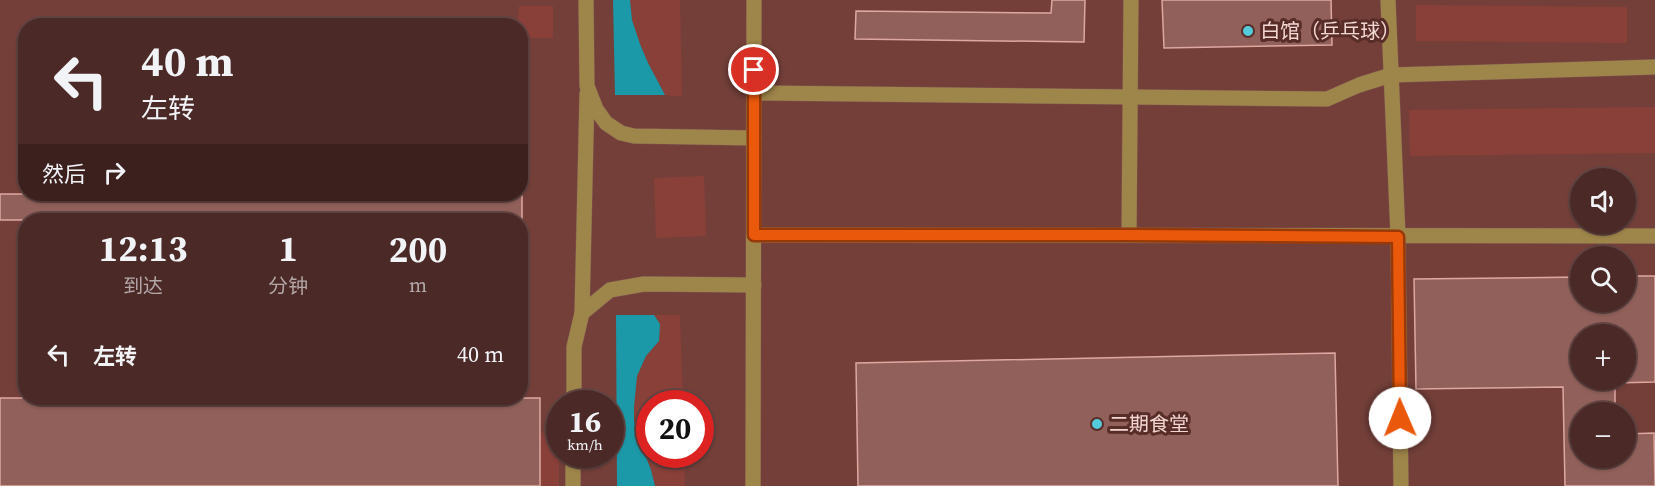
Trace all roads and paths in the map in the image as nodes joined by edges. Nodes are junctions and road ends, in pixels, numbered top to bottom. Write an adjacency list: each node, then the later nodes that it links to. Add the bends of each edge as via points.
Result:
1 (586, 0): 7 (street)
2 (754, 0): 8 (street)
3 (1131, 0): 9 (street)
4 (1388, 0): 6 (street)
5 (1655, 67): 6 (street)
6 (1391, 75): 9 (street, via 1327,99); 14 (street)
7 (587, 86): 10 (street, via 606,123 621,133); 16 (street)
8 (754, 93): 9 (street); 10 (street)
9 (1130, 98): 12 (street)
10 (754, 138): 11 (street)
11 (754, 235): 12 (street); 15 (street)
12 (1129, 235): 14 (street)
13 (1655, 236): 14 (street)
14 (1398, 237): 21 (street)
15 (754, 285): 16 (street, via 644,284 610,290); 20 (street)
16 (582, 312): 17 (street, via 574,347)
17 (574, 390)
18 (573, 468): 19 (street)
19 (573, 486)
20 (753, 486)
21 (1401, 486)

